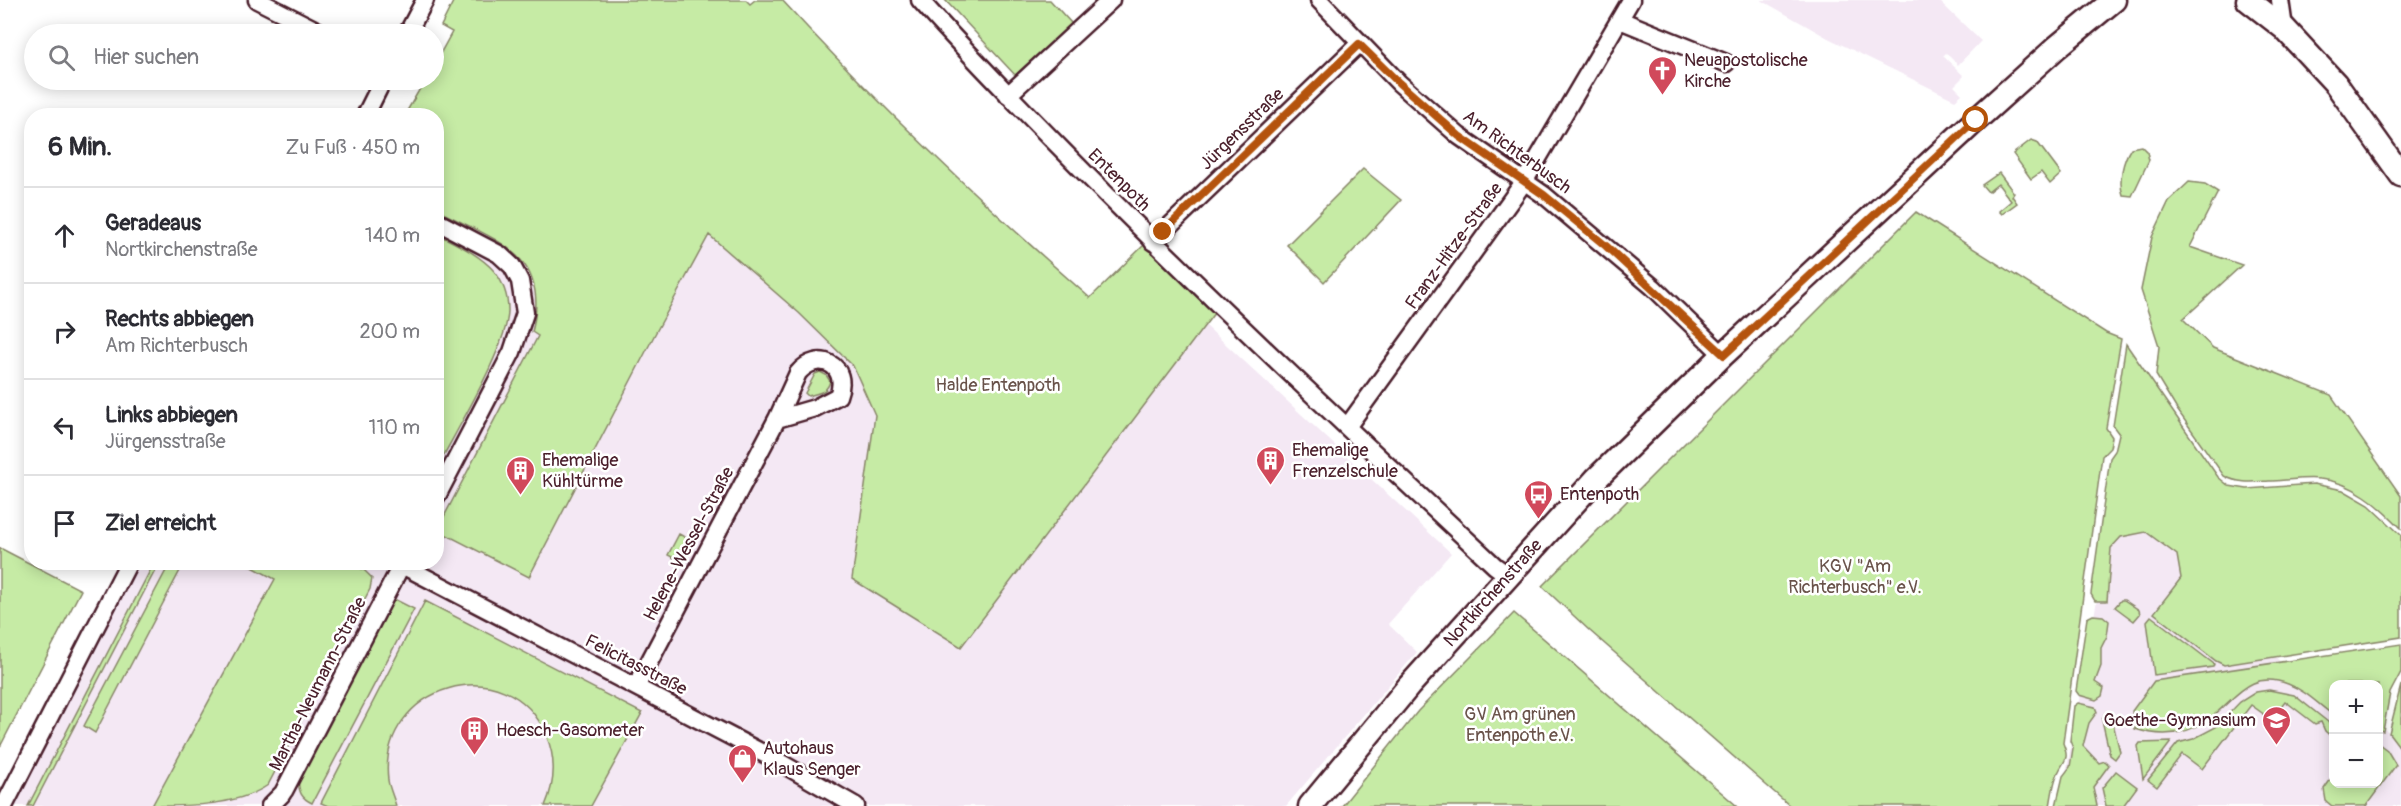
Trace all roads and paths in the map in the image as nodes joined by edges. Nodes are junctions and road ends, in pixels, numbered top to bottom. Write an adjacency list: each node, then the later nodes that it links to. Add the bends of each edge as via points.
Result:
1 (257, 0): 12 (street)
2 (425, 0): 13 (street)
3 (920, 0): 19 (street, Entenpoth)
4 (1111, 0): 19 (street)
5 (1319, 0): 15 (street, Am Richterbusch)
6 (1631, 0): 11 (street, Franz-Hitze-Straße)
7 (2114, 0): 16 (main road, Nortkirchenstraße)
8 (2248, 0): 14 (main road)
9 (2280, 0): 14 (street)
10 (2087, 4): 16 (main road, Nortkirchenstraße)
11 (1620, 20): 17 (street); 22 (street, Franz-Hitze-Straße)
12 (304, 24)
13 (412, 24)
14 (2284, 28): 21 (main road, via 2336,84)
15 (1359, 44): 22 (street, Am Richterbusch, via 1459,136); 24 (street, Jürgensstraße)
16 (2057, 47): 25 (main road, Nortkirchenstraße)
17 (1726, 63)
18 (378, 90): 20 (street)
19 (1008, 95): 24 (street, Entenpoth)
20 (369, 108)
21 (2401, 175)
22 (1524, 182): 25 (street, Am Richterbusch, via 1614,252); 27 (street, Franz-Hitze-Straße)
23 (444, 225): 28 (street, via 499,254 512,266 520,281 525,313 512,352)
24 (1153, 242): 27 (street, Entenpoth)
25 (1724, 355): 32 (main road, Nortkirchenstraße, via 1596,479)
26 (777, 419): 33 (street, Helene-Wessel-Straße)
27 (1347, 428): 32 (street, Entenpoth)
28 (444, 483)
29 (125, 570): 35 (street)
30 (397, 570): 34 (street, Martha-Neumann-Straße)
31 (412, 570): 33 (street, Felicitasstraße)
32 (1509, 576): 38 (main road, Nortkirchenstraße, via 1409,686)
33 (636, 687): 37 (street, Felicitasstraße)
34 (281, 799): 36 (street, Martha-Neumann-Straße)
35 (4, 806)
36 (270, 806)
37 (856, 806)
38 (1311, 806)

